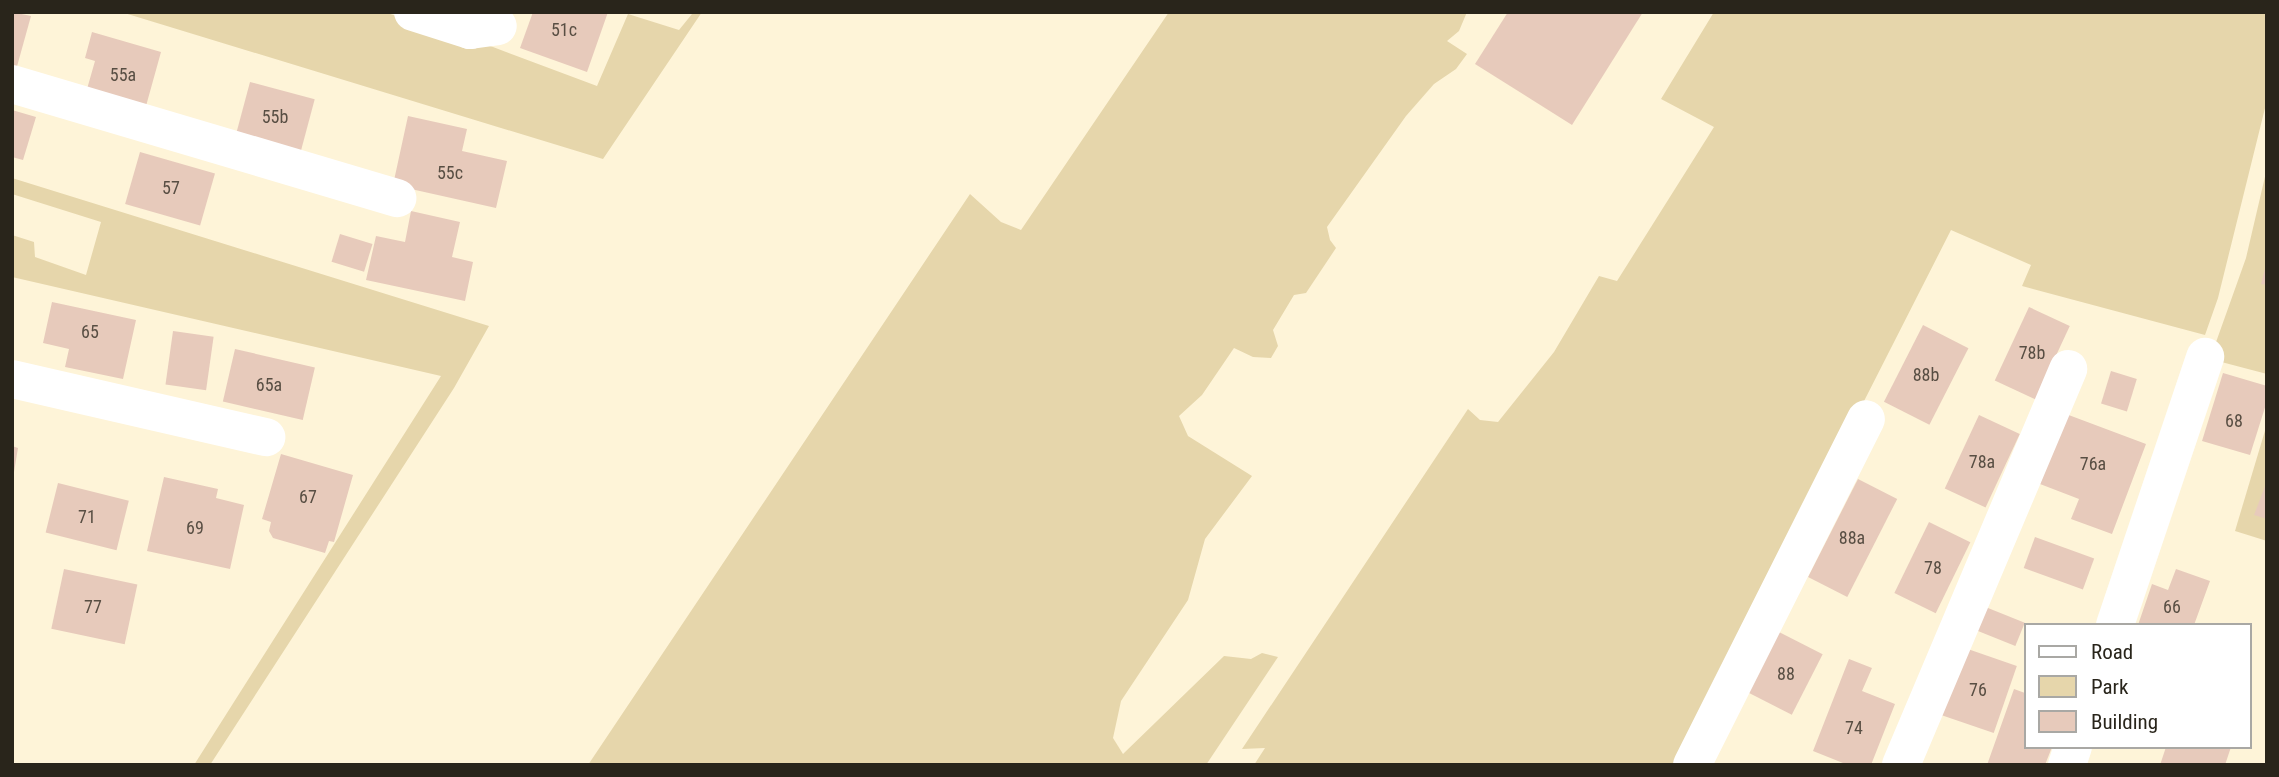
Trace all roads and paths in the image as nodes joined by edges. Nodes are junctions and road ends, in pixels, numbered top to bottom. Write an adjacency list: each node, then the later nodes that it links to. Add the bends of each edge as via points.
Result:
1 (414, 12): 2 (street, via 470,30)
2 (498, 26)
3 (12, 84): 4 (street)
4 (398, 198)
5 (2205, 357): 10 (street)
6 (2068, 369): 12 (street)
7 (12, 379): 9 (street)
8 (1866, 419): 11 (street)
9 (266, 437)
10 (2117, 623)
11 (1692, 765)
12 (1901, 765)

